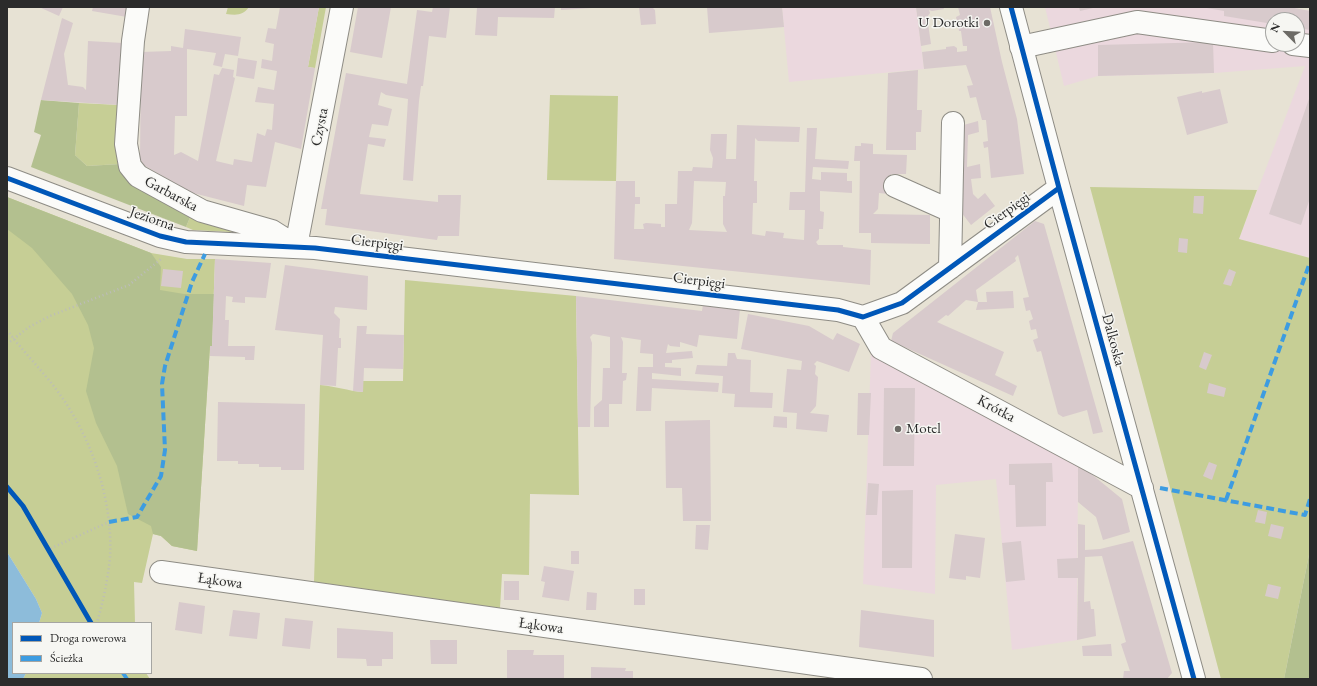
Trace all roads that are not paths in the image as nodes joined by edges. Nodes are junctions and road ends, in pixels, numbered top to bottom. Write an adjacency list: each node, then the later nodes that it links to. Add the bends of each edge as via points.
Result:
1 (138, 7): 11 (street, Garbarska, via 133,41 126,144 130,166 138,176 202,211 272,231)
2 (342, 7): 11 (street, Czysta)
3 (1011, 7): 5 (street, Dalkoska)
4 (1265, 40): 5 (street, via 1137,22)
5 (1021, 47): 9 (street, Dalkoska)
6 (953, 123): 10 (street)
7 (7, 178): 11 (street, Jeziorna, via 160,236 186,242)
8 (895, 186): 10 (street)
9 (1059, 188): 12 (street, Cierpięgi); 14 (street, Dalkoska)
10 (951, 211): 12 (street)
11 (296, 246): 13 (street, Cierpięgi, via 838,310)
12 (950, 268): 13 (street, Cierpięgi, via 902,303)
13 (863, 317): 14 (street, Krótka, via 881,348)
14 (1142, 488): 17 (street, Dalkoska)
15 (161, 572): 16 (street, Łąkowa)
16 (921, 679)
17 (1194, 679)

